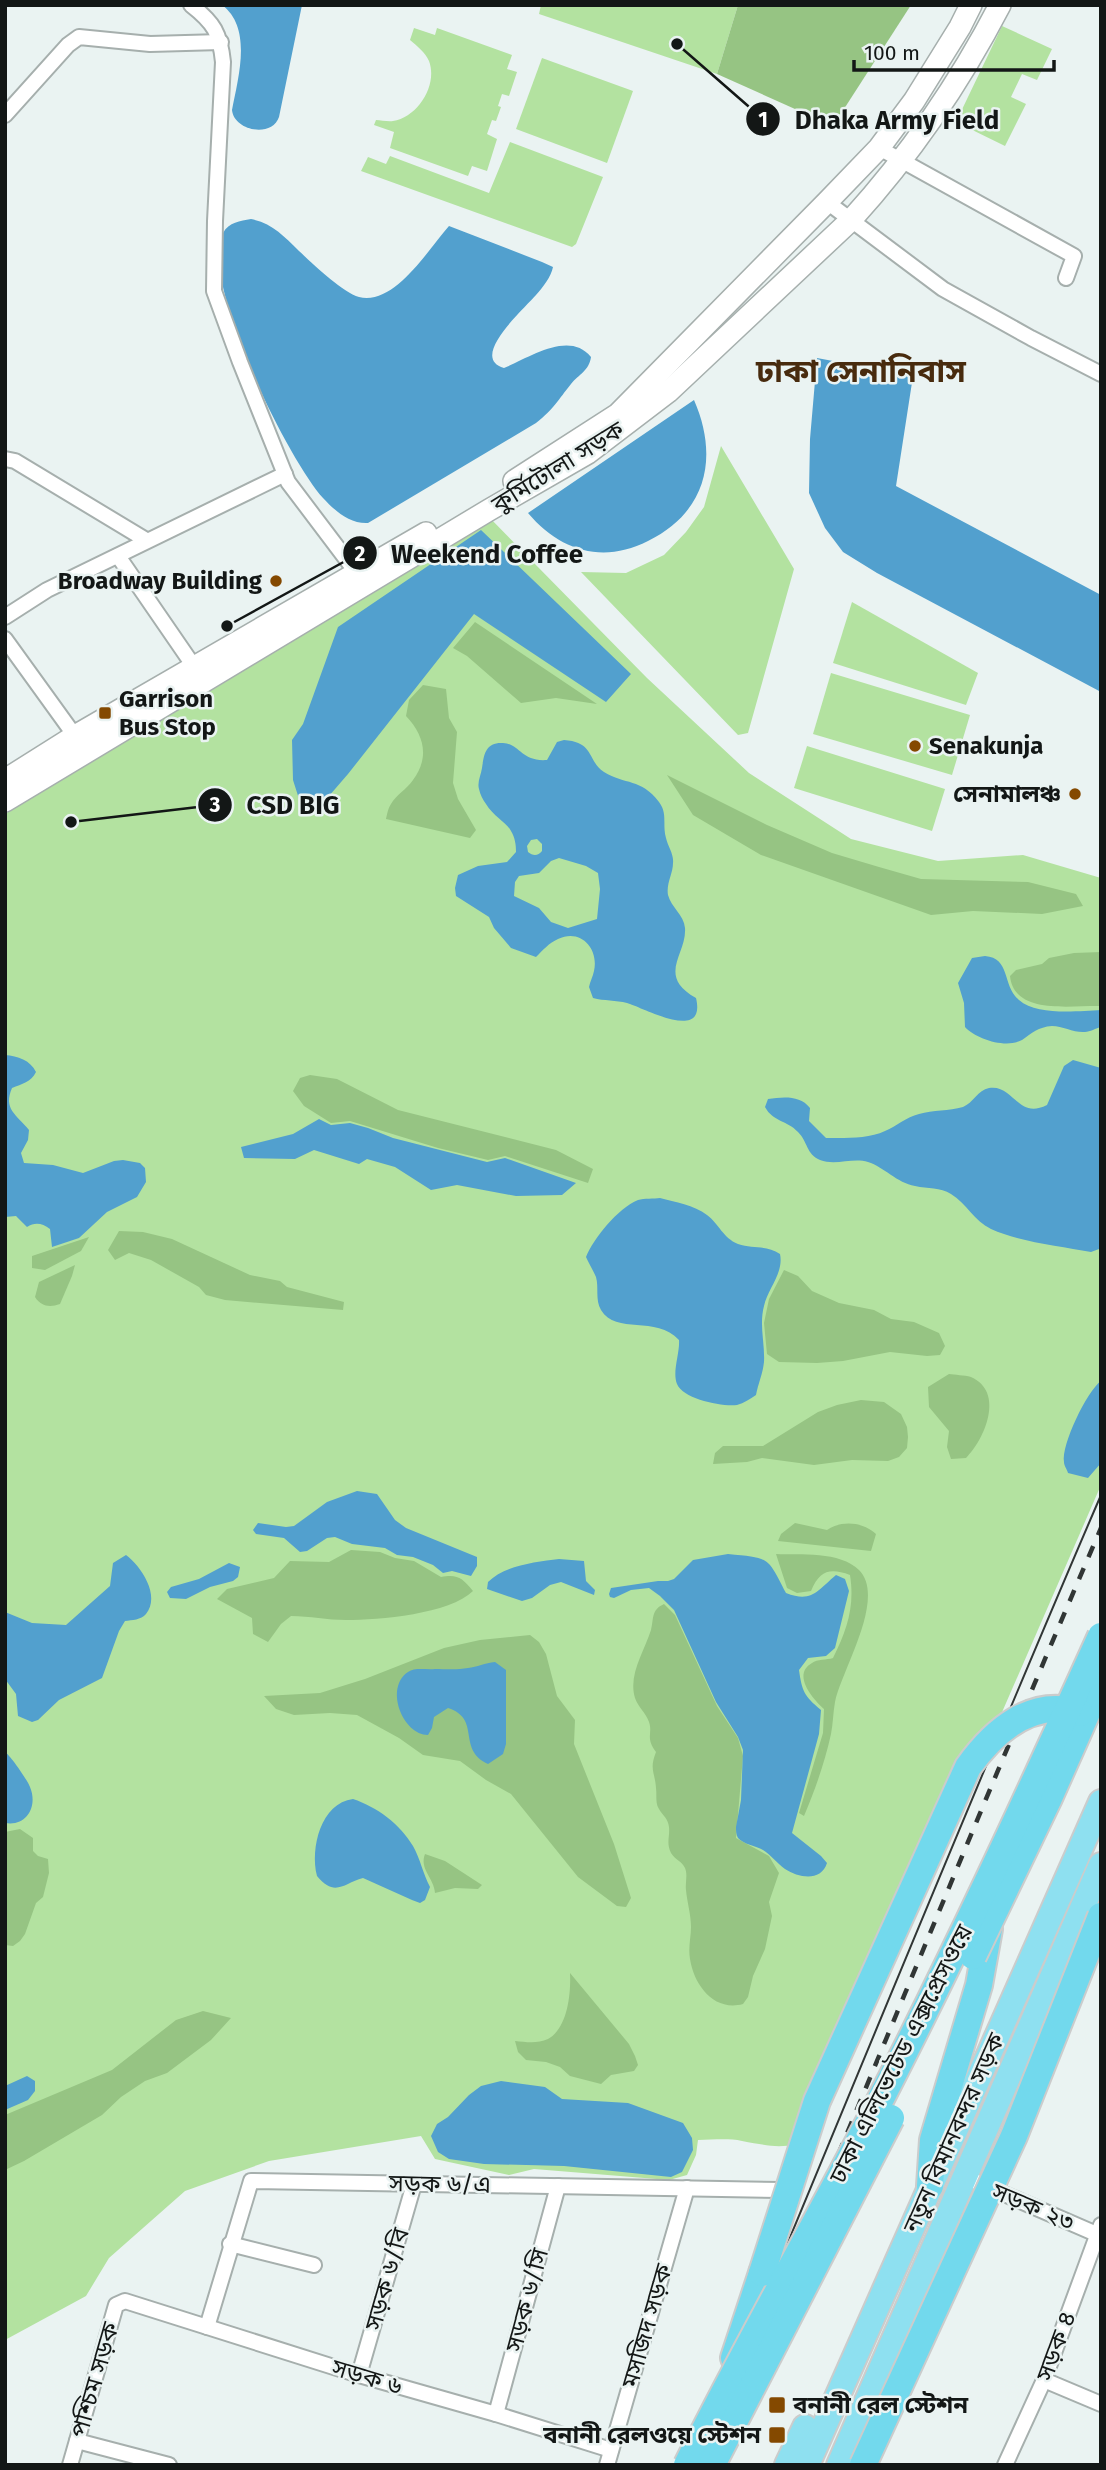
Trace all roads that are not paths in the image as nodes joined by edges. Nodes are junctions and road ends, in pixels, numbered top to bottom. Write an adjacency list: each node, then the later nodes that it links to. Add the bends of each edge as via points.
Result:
1 (191, 5): 4 (street, via 210,20)
2 (971, 5): 6 (main road, কুর্মিটোলা সড়ক, via 914,101)
3 (1000, 5): 7 (main road, কুর্মিটোলা সড়ক, via 954,89)
4 (221, 42): 5 (street, via 150,44 79,37); 13 (street, via 214,291)
5 (5, 115)
6 (879, 148): 7 (street); 8 (main road, কুর্মিটোলা সড়ক)
7 (903, 161): 9 (main road, কুর্মিটোলা সড়ক); 10 (street, via 1074,256)
8 (827, 202): 9 (street); 16 (main road, কুর্মিটোলা সড়ক, via 618,414 480,502)
9 (851, 220): 11 (street, via 943,289); 22 (main road, কুর্মিটোলা সড়ক, via 668,392 589,453)
10 (1066, 278)
11 (1101, 374)
12 (5, 459): 14 (street)
13 (285, 474): 14 (street); 16 (street)
14 (146, 540): 15 (street)
15 (118, 556): 17 (street); 19 (street)
16 (356, 572): 19 (main road, কুর্মিটোলা সড়ক)
17 (6, 615)
18 (5, 639): 20 (street)
19 (195, 668): 20 (main road, কুর্মিটোলা সড়ক)
20 (75, 736): 21 (main road, কুর্মিটোলা সড়ক)
21 (5, 780)
22 (5, 801)
23 (1101, 1618): 33 (highway, via 1000,1839 986,1955 933,2140)
24 (1101, 1636): 44 (highway, ঢাকা এলিভেটেড এক্সপ্রেসওয়ে, bridge, via 897,2067)
25 (1101, 1681): 52 (highway, ঢাকা এলিভেটেড এক্সপ্রেসওয়ে, bridge, via 971,1960)
26 (1101, 1726): 44 (highway, bridge, via 1076,1712 1053,1709 1033,1713 998,1732 968,1767 817,2101)
27 (1101, 1802): 33 (highway, নতুন বিমানবন্দর সড়ক)
28 (1101, 1865): 30 (highway, নতুন বিমানবন্দর সড়ক)
29 (1101, 1916): 56 (highway, bridge, via 1014,2136)
30 (965, 2178): 36 (street, সড়ক ২৩); 55 (highway, নতুন বিমানবন্দর সড়ক)
31 (414, 2184): 32 (street, সড়ক ৬/এ); 37 (street, সড়ক ৬/এ, via 251,2181); 42 (street, সড়ক ৬/বি)
32 (558, 2186): 34 (street, সড়ক ৬/এ); 46 (street, সড়ক ৬/সি)
33 (930, 2186): 41 (highway, নতুন বিমানবন্দর সড়ক)
34 (687, 2188): 35 (street, সড়ক ৬/এ); 48 (street, মসজিদ সড়ক)
35 (781, 2190)
36 (1099, 2231): 43 (street, সড়ক ৪)
37 (230, 2244): 38 (street); 40 (street, সড়ক ৬/এ)
38 (314, 2265)
39 (125, 2301): 40 (street, সড়ক ৬); 47 (street, পশ্চিম সড়ক, via 116,2305)
40 (207, 2327): 42 (street, সড়ক ৬)
41 (857, 2352): 53 (highway, via 819,2398); 54 (highway, নতুন বিমানবন্দর সড়ক)
42 (359, 2375): 46 (street, সড়ক ৬)
43 (1044, 2380): 45 (street); 57 (street, সড়ক ৪)
44 (724, 2390): 51 (highway, ঢাকা এলিভেটেড এক্সপ্রেসওয়ে, bridge)
45 (1101, 2404)
46 (496, 2414): 48 (street, সড়ক ৬)
47 (77, 2441): 49 (street, পশ্চিম সড়ক); 50 (street)
48 (609, 2457)
49 (70, 2465)
50 (169, 2465)
51 (687, 2465)
52 (712, 2465)
53 (788, 2465)
54 (807, 2465)
55 (839, 2465)
56 (863, 2465)
57 (1005, 2465)

